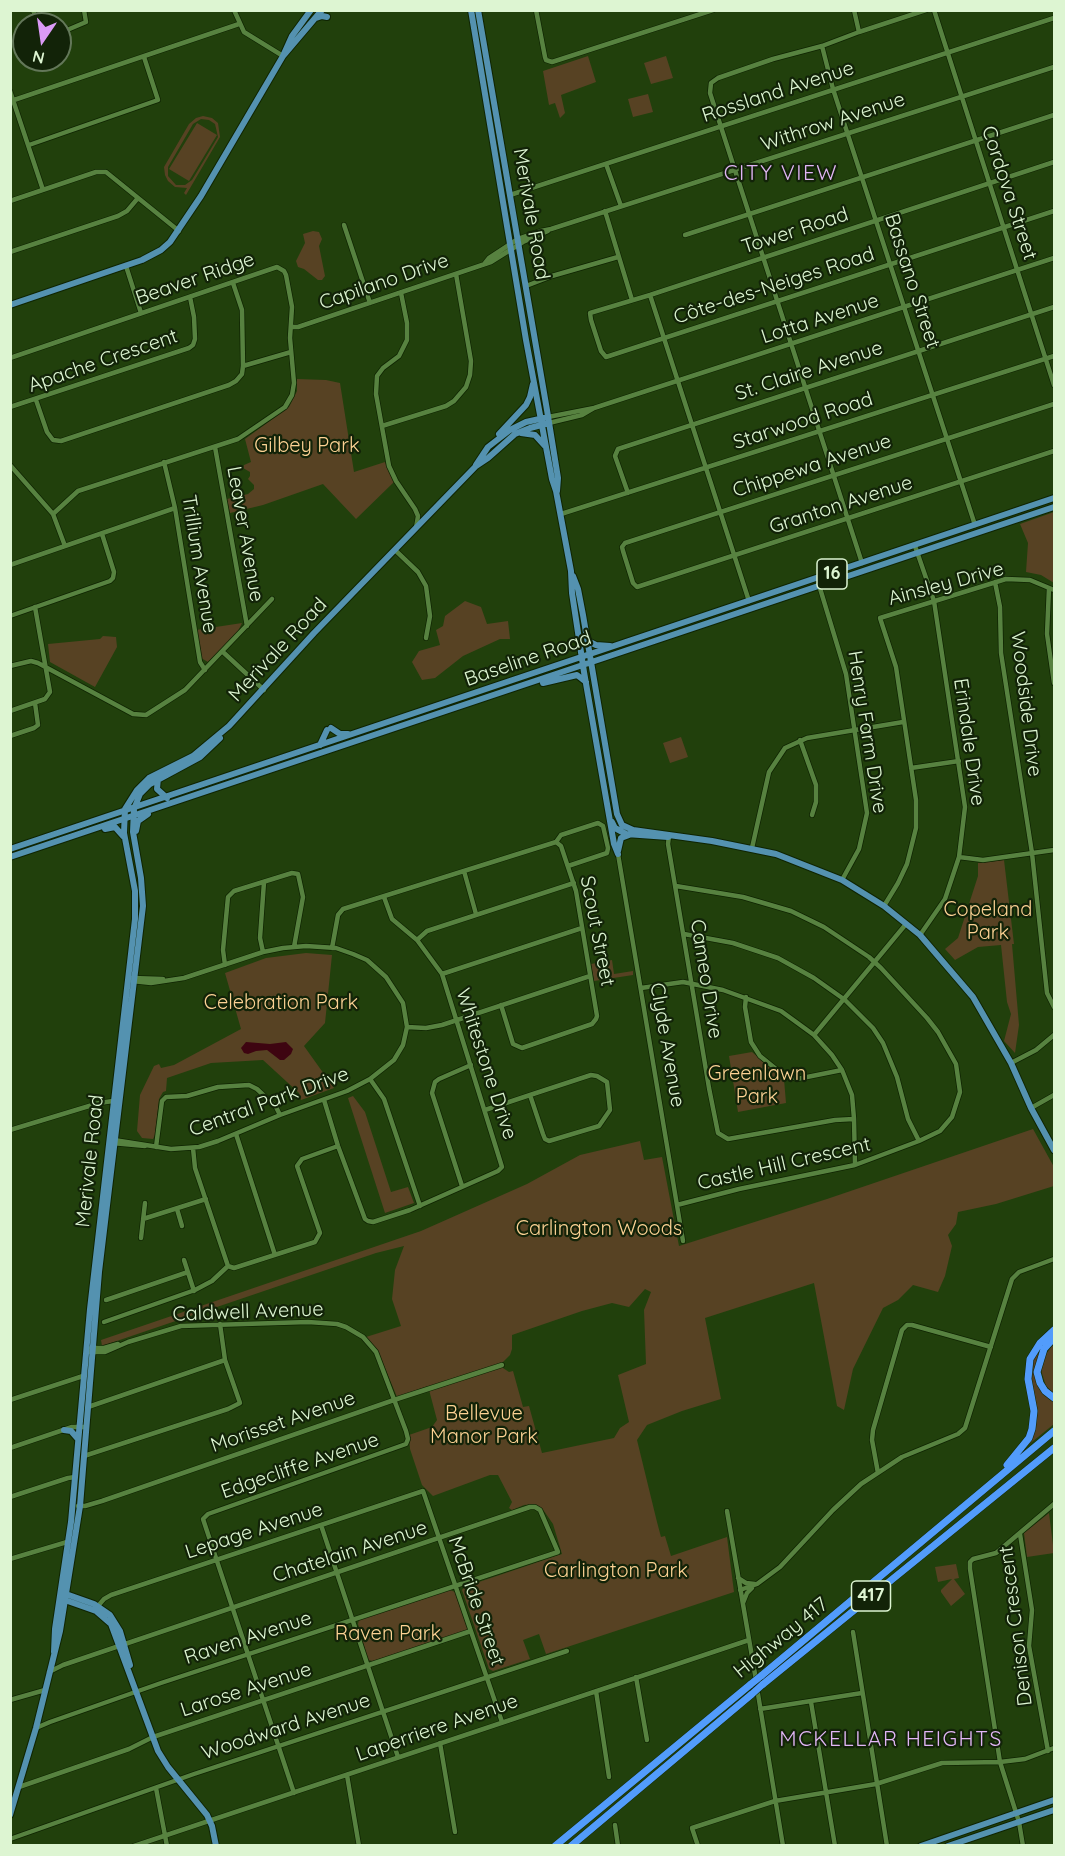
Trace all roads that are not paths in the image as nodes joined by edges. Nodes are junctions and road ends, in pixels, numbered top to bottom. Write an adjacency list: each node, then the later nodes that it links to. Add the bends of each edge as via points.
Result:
1 (84, 10): 16 (street, via 86,22)
2 (234, 10): 15 (street)
3 (311, 10): 20 (main road)
4 (322, 10): 13 (main road)
5 (471, 10): 27 (main road, Merivale Road)
6 (478, 10): 27 (main road, Merivale Road)
7 (537, 10): 8 (street, via 545,57 552,62)
8 (713, 10)
9 (854, 10): 17 (street)
10 (926, 10): 17 (street)
11 (934, 10): 19 (street, Cordova Street)
12 (327, 17): 13 (main road)
13 (315, 18): 20 (main road)
14 (1054, 18): 19 (street, Rossland Avenue)
15 (239, 24): 20 (street, via 251,38); 21 (street)
16 (72, 28)
17 (859, 32): 18 (street)
18 (822, 46): 23 (street, Bassano Street); 29 (street, via 773,59 711,83 710,93)
19 (948, 53): 23 (street, Rossland Avenue); 25 (street, Cordova Street)
20 (282, 56): 49 (main road)
21 (144, 57): 26 (street); 32 (street, via 158,100)
22 (1054, 67): 25 (street, Withrow Avenue)
23 (834, 90): 29 (street, Rossland Avenue); 30 (street, Bassano Street)
24 (10, 91): 26 (street)
25 (961, 97): 30 (street, Withrow Avenue); 31 (street, Cordova Street)
26 (14, 100): 32 (street)
27 (491, 105): 39 (main road, Merivale Road); 52 (main road, Merivale Road)
28 (1054, 115): 31 (street)
29 (721, 127): 34 (street, Rossland Avenue); 35 (street)
30 (848, 133): 35 (street, Withrow Avenue); 36 (street, Bassano Street)
31 (976, 140): 36 (street); 37 (street, Cordova Street)
32 (29, 146): 38 (street)
33 (1054, 162): 37 (street, Tower Road)
34 (606, 164): 39 (street, Rossland Avenue); 42 (street)
35 (735, 170): 42 (street, Withrow Avenue); 45 (street)
36 (862, 177): 45 (street); 46 (street, Bassano Street)
37 (991, 183): 46 (street, Tower Road); 48 (street, Cordova Street)
38 (43, 190): 40 (street, via 106,172); 41 (street)
39 (510, 195): 51 (main road, Merivale Road)
40 (138, 198): 49 (street); 53 (street, via 118,216)
41 (10, 201)
42 (621, 206): 43 (street, Withrow Avenue)
43 (604, 211): 51 (street, Withrow Avenue); 54 (street)
44 (1054, 211): 48 (street, Côte-des-Neiges Road)
45 (749, 214): 50 (street); 55 (street)
46 (876, 220): 55 (street, Tower Road); 57 (street, Bassano Street)
47 (344, 225): 68 (street)
48 (1005, 227): 57 (street, Côte-des-Neiges Road); 59 (street, Cordova Street)
49 (179, 231): 58 (main road, via 160,250)
50 (685, 235)
51 (518, 242): 52 (street, Capilano Drive); 62 (main road, Merivale Road)
52 (511, 247): 60 (street, Capilano Drive, via 491,262); 84 (main road, Merivale Road)
53 (10, 252)
54 (618, 257): 62 (street); 66 (street)
55 (764, 257): 64 (street, Tower Road); 67 (street)
56 (1054, 258): 59 (street, Lotta Avenue)
57 (890, 264): 67 (street, Côte-des-Neiges Road); 70 (street, Bassano Street)
58 (126, 266): 69 (main road); 72 (street)
59 (1018, 270): 70 (street, Lotta Avenue); 73 (street, Cordova Street)
60 (456, 274): 63 (street, Capilano Drive); 94 (street, via 471,361 466,387 446,406)
61 (233, 283): 65 (street, Beaver Ridge); 74 (street, Beaver Ridge, via 281,268 292,307); 83 (street, via 242,310)
62 (526, 286): 92 (main road, Merivale Road)
63 (401, 293): 68 (street, Capilano Drive); 94 (street, via 407,340 399,356 377,376)
64 (650, 295): 66 (street, Tower Road); 75 (street)
65 (189, 297): 72 (street, Beaver Ridge); 89 (street, Apache Crescent, via 194,317 193,345)
66 (632, 300): 80 (street, Tower Road, via 590,313)
67 (777, 301): 75 (street, Côte-des-Neiges Road); 76 (street)
68 (370, 303): 74 (street, Capilano Drive)
69 (10, 305)
70 (905, 307): 76 (street, Lotta Avenue); 77 (street, Bassano Street)
71 (1054, 307): 73 (street, St. Claire Avenue)
72 (141, 313): 81 (street, Beaver Ridge)
73 (1033, 314): 77 (street, St. Claire Avenue); 82 (street, Cordova Street)
74 (291, 327): 78 (street, Beaver Ridge)
75 (664, 338): 80 (street, Côte-des-Neiges Road); 85 (street)
76 (792, 344): 85 (street, Lotta Avenue); 87 (street)
77 (919, 351): 87 (street, St. Claire Avenue); 88 (street, Bassano Street)
78 (291, 352): 83 (street); 98 (street, Beaver Ridge, via 294,388 288,403 243,436)
79 (1054, 356): 82 (street, Starwood Road)
80 (606, 357)
81 (10, 358)
82 (1046, 358): 86 (street, Cordova Street); 88 (street, Starwood Road)
83 (243, 366): 89 (street, via 242,374 229,385 61,441 53,440 47,432)
84 (534, 377): 92 (main road, Merivale Road); 99 (main road, via 526,405)
85 (678, 381): 92 (street, Lotta Avenue, via 582,415); 93 (street)
86 (1054, 385)
87 (806, 388): 93 (street, St. Claire Avenue); 95 (street)
88 (933, 395): 95 (street, Starwood Road); 97 (street, Bassano Street)
89 (36, 400): 91 (street, Apache Crescent)
90 (1054, 404): 97 (street, Chippewa Avenue)
91 (10, 407)
92 (545, 421): 96 (main road, Merivale Road); 99 (main road, Merivale Road, via 514,427); 100 (main road); 108 (main road, via 558,478)
93 (693, 424): 105 (street); 109 (street, St. Claire Avenue, via 616,450)
94 (382, 426): 113 (street, via 389,466)
95 (819, 431): 105 (street, Starwood Road); 106 (street)
96 (515, 434): 100 (main road, via 533,435); 104 (main road, Merivale Road)
97 (948, 438): 106 (street, Chippewa Avenue); 107 (street, Bassano Street)
98 (215, 447): 102 (street, Beaver Ridge); 139 (street, Leaver Avenue)
99 (488, 447): 104 (main road, Merivale Road)
100 (546, 447): 108 (main road)
101 (1054, 452): 107 (street, Granton Avenue)
102 (164, 462): 112 (street, Trillium Avenue); 116 (street, Beaver Ridge, via 78,491)
103 (10, 465): 116 (street)
104 (476, 466): 114 (main road, Merivale Road)
105 (706, 468): 109 (street, Starwood Road); 115 (street)
106 (834, 476): 115 (street, Chippewa Avenue); 118 (street)
107 (961, 482): 118 (street, Granton Avenue); 119 (street, Bassano Street)
108 (556, 491): 117 (main road)
109 (628, 493): 117 (street, Starwood Road)
110 (1054, 498): 119 (main road, Baseline Road / 16)
111 (1054, 507): 123 (main road, Baseline Road / 16)
112 (175, 508): 121 (street); 147 (street, Trillium Avenue, via 200,662)
113 (415, 509): 114 (street); 120 (street)
114 (431, 512): 120 (main road, Merivale Road)
115 (720, 512): 125 (street); 131 (street, Chippewa Avenue, via 625,543 623,551)
116 (53, 514): 122 (street)
117 (561, 514): 128 (main road)
118 (848, 518): 125 (street, Granton Avenue); 126 (street)
119 (975, 525): 123 (main road, Baseline Road / 16)
120 (416, 528): 124 (main road, Merivale Road)
121 (102, 534): 122 (street); 136 (street, via 113,578)
122 (65, 546): 127 (street)
123 (916, 549): 126 (main road, Baseline Road / 16); 130 (main road, Baseline Road / 16); 134 (street, Erindale Drive)
124 (395, 550): 140 (street, via 424,580 429,609); 151 (main road, Merivale Road)
125 (735, 555): 131 (street, Granton Avenue); 135 (street)
126 (862, 563): 135 (main road, Baseline Road / 16)
127 (11, 564)
128 (571, 571): 141 (main road); 144 (main road)
129 (995, 582): 132 (street, Ainsley Drive, via 1030,580); 134 (street, Ainsley Drive); 187 (street, Woodside Drive, via 1001,652)
130 (819, 585): 138 (main road, Baseline Road / 16); 158 (street, Henry Farm Drive, via 842,656)
131 (637, 587)
132 (1052, 589): 149 (street, via 1047,634)
133 (272, 599): 139 (street)
134 (934, 601): 156 (street, Ainsley Drive, via 880,618 896,668); 164 (street, Erindale Drive)
135 (749, 602): 138 (main road, Baseline Road / 16)
136 (35, 607): 137 (street); 146 (street)
137 (10, 616)
138 (712, 618): 142 (main road, Baseline Road / 16); 144 (main road, Baseline Road / 16)
139 (247, 626): 143 (street)
140 (426, 639)
141 (588, 641): 142 (main road, via 598,646); 144 (main road)
142 (620, 645): 144 (main road, Baseline Road / 16)
143 (223, 652): 147 (street); 151 (street)
144 (586, 661): 148 (main road); 150 (main road, Baseline Road / 16); 154 (main road, Baseline Road / 16); 168 (main road)
145 (10, 666): 146 (street, via 30,661)
146 (44, 667): 147 (street, via 133,714 146,715 185,690); 152 (street, via 50,693)
147 (205, 670)
148 (586, 683): 150 (main road, via 577,675); 167 (main road)
149 (1054, 684)
150 (522, 686): 155 (main road, Baseline Road / 16)
151 (264, 690): 157 (main road, Merivale Road)
152 (35, 703): 153 (street); 160 (street, via 38,724)
153 (10, 711)
154 (416, 714): 155 (main road); 159 (main road, Baseline Road / 16)
155 (419, 721): 162 (main road, Baseline Road / 16)
156 (903, 722): 158 (street); 166 (street)
157 (229, 726): 169 (main road, Merivale Road, via 206,753); 174 (main road, Merivale Road, via 193,756 149,778 137,790)
158 (855, 730): 161 (street); 194 (street, Henry Farm Drive, via 867,813 859,849)
159 (360, 732): 162 (main road, Baseline Road / 16); 163 (main road, via 340,734 329,729)
160 (10, 736)
161 (800, 740): 175 (street, via 816,785); 184 (street, via 785,748 769,772)
162 (334, 743): 163 (main road, Baseline Road / 16); 165 (main road, Baseline Road / 16)
163 (320, 746): 165 (main road, Baseline Road / 16)
164 (959, 761): 166 (street); 190 (street, Erindale Drive, via 965,807)
165 (278, 764): 170 (main road, Baseline Road / 16)
166 (911, 768): 199 (street, via 916,800 914,837 907,864)
167 (603, 774): 168 (main road); 176 (main road)
168 (610, 776): 176 (main road)
169 (158, 778): 171 (main road, via 157,789); 173 (main road, Merivale Road, via 140,794)
170 (235, 778): 171 (main road, Baseline Road / 16); 172 (main road, Baseline Road / 16)
171 (167, 798): 173 (main road, Baseline Road / 16)
172 (164, 806): 173 (main road, Baseline Road / 16); 191 (main road, via 143,816 137,824)
173 (133, 812): 174 (main road, Baseline Road / 16); 191 (main road, Merivale Road)
174 (124, 815): 177 (main road, Baseline Road / 16); 180 (main road, Baseline Road / 16); 181 (main road, Merivale Road)
175 (812, 815)
176 (614, 817): 178 (main road, via 615,828); 179 (main road, via 630,829); 188 (main road)
177 (84, 832): 181 (main road, via 115,827); 183 (main road, Baseline Road / 16)
178 (630, 835): 179 (main road); 188 (main road, via 621,838)
179 (669, 836): 184 (main road); 197 (street, Cameo Drive)
180 (43, 838): 183 (main road); 185 (main road, Baseline Road / 16)
181 (124, 839): 213 (main road, Merivale Road, via 135,901)
182 (556, 842): 192 (street, Scout Street); 192 (street, via 561,835 598,823 603,826 607,853); 193 (street)
183 (46, 845): 189 (main road, Baseline Road / 16)
184 (752, 848): 194 (main road)
185 (10, 849)
186 (1054, 850): 187 (street)
187 (1032, 853): 190 (street, via 983,860); 219 (street, Woodside Drive, via 1047,993)
188 (618, 854): 215 (street, Clyde Avenue)
189 (10, 857)
190 (959, 857): 204 (street, Erindale Drive, via 945,898)
191 (139, 862): 213 (main road, Merivale Road, via 143,901)
192 (568, 866): 196 (street, Scout Street)
193 (464, 871): 198 (street); 200 (street)
194 (842, 880): 199 (main road)
195 (264, 882): 206 (street, via 298,874 303,897); 208 (street, via 260,938); 210 (street, via 234,891 228,897)
196 (574, 883): 200 (street); 202 (street, Scout Street)
197 (676, 886): 203 (street, Cameo Drive); 209 (street, Castle Hill Crescent, via 743,897 790,911 824,927)
198 (384, 897): 205 (street, Whitestone Drive, via 394,922); 207 (street, via 343,909)
199 (884, 906): 201 (main road)
200 (476, 914): 205 (street, via 427,931)
201 (906, 924): 204 (main road); 209 (street)
202 (582, 928): 211 (street); 212 (street, Scout Street)
203 (684, 934): 214 (street, Cameo Drive); 217 (street, via 733,943 778,958)
204 (920, 935): 224 (main road, via 973,997)
205 (417, 940): 211 (street, Whitestone Drive)
206 (294, 947): 207 (street); 208 (street)
207 (332, 948): 221 (street, via 358,956 385,975 403,1003)
208 (263, 952): 210 (street)
209 (875, 962): 217 (street); 239 (street, Castle Hill Crescent, via 927,1018 959,1073 960,1092 952,1117 940,1131)
210 (225, 965): 213 (street, via 171,980)
211 (442, 974): 220 (street, Whitestone Drive)
212 (590, 975): 218 (street); 218 (street, Scout Street, via 597,1016 594,1022 522,1048 513,1044)
213 (132, 980): 231 (main road, Merivale Road); 238 (main road, Merivale Road)
214 (692, 983): 215 (street); 216 (street); 235 (street, Cameo Drive, via 718,1133 728,1139)
215 (641, 988): 248 (street, Clyde Avenue)
216 (746, 997): 222 (street, via 781,1011); 226 (street, via 751,1042 780,1073 797,1079)
217 (845, 1000): 222 (street); 239 (street, via 883,1043)
218 (501, 1005): 220 (street)
219 (1054, 1007)
220 (457, 1019): 221 (street, via 434,1028); 225 (street, Whitestone Drive)
221 (407, 1027): 227 (street, Central Park Drive, via 399,1053)
222 (814, 1035): 226 (street)
223 (1054, 1035): 224 (street)
224 (1011, 1063): 232 (main road)
225 (471, 1065): 233 (street, Whitestone Drive); 245 (street, via 439,1079 432,1093)
226 (842, 1070): 235 (street, via 852,1095)
227 (370, 1079): 230 (street, Central Park Drive); 249 (street, via 384,1099)
228 (530, 1095): 228 (street, via 549,1141 599,1126 610,1110 607,1083 597,1076); 233 (street)
229 (1054, 1095): 232 (street)
230 (324, 1100): 234 (street, Central Park Drive); 240 (street, Whitestone Drive)
231 (113, 1101): 236 (street); 238 (main road, Merivale Road)
232 (1031, 1108): 243 (main road)
233 (485, 1110): 245 (street, Whitestone Drive, via 502,1167)
234 (280, 1115): 237 (street, Central Park Drive); 241 (street, via 252,1085 164,1097)
235 (854, 1119): 244 (street)
236 (10, 1130)
237 (236, 1134): 242 (street, Central Park Drive); 255 (street)
238 (114, 1142): 241 (street, Central Park Drive); 267 (main road, Merivale Road)
239 (919, 1142): 244 (street, Castle Hill Crescent)
240 (338, 1146): 249 (street, Whitestone Drive, via 365,1219 373,1222); 255 (street, via 302,1159 297,1166 320,1233 318,1238)
241 (153, 1147): 242 (street, Central Park Drive)
242 (193, 1148): 246 (street, via 195,1168)
243 (1054, 1150)
244 (855, 1165): 248 (street, Castle Hill Crescent)
245 (462, 1186): 249 (street, Whitestone Drive)
246 (206, 1199): 250 (street); 258 (street)
247 (145, 1203): 251 (street)
248 (677, 1205): 254 (street, Clyde Avenue)
249 (420, 1206)
250 (177, 1209): 251 (street); 252 (street)
251 (143, 1219): 253 (street)
252 (182, 1226)
253 (141, 1238)
254 (683, 1241)
255 (275, 1255): 258 (street, via 234,1268)
256 (1054, 1259): 266 (street, via 1019,1272 1012,1279)
257 (184, 1260): 259 (street)
258 (228, 1266): 260 (street)
259 (188, 1272): 260 (street); 261 (street)
260 (194, 1291): 262 (street)
261 (106, 1299)
262 (104, 1322)
263 (220, 1324): 267 (street, Caldwell Avenue, via 174,1327); 268 (street); 273 (street, Caldwell Avenue, via 308,1322 346,1327 363,1337 376,1352)
264 (1054, 1330): 285 (highway, via 1030,1359 1032,1429 1021,1449)
265 (1054, 1338): 271 (highway, via 1044,1349 1037,1372 1045,1391)
266 (991, 1347): 283 (street, via 965,1428 902,1457); 283 (street, via 912,1325 902,1330 873,1430)
267 (90, 1350): 270 (main road, Merivale Road); 274 (main road, Merivale Road)
268 (225, 1360): 274 (street); 282 (street, via 240,1403)
269 (502, 1365): 273 (street, Morisset Avenue)
270 (83, 1376): 272 (street); 275 (main road, Merivale Road)
271 (1054, 1398)
272 (10, 1400)
273 (394, 1400): 279 (street, Caldwell Avenue); 289 (street, Morisset Avenue, via 102,1501)
274 (88, 1407): 275 (main road, Merivale Road)
275 (83, 1427): 276 (street); 278 (main road, Merivale Road); 282 (main road, Merivale Road)
276 (64, 1430): 278 (main road); 280 (street)
277 (1054, 1431): 285 (highway, Highway 417 / 417)
278 (78, 1439): 284 (main road, Merivale Road)
279 (408, 1439): 297 (street, Edgecliffe Avenue, via 402,1447 208,1514 203,1521)
280 (10, 1448)
281 (1054, 1448): 370 (highway, 417, bridge)
282 (84, 1456): 289 (main road, Merivale Road)
283 (878, 1473): 300 (street, via 851,1491 780,1567)
284 (75, 1478): 287 (street); 289 (main road, Merivale Road)
285 (993, 1480): 369 (highway, Highway 417 / 417, bridge, via 864,1592)
286 (423, 1491): 291 (street, Lepage Avenue); 293 (street, McBride Street)
287 (10, 1497)
288 (1054, 1504): 292 (street)
289 (76, 1506): 294 (main road, Merivale Road); 303 (main road, Merivale Road)
290 (727, 1511): 299 (street)
291 (321, 1526): 297 (street, Lepage Avenue); 298 (street)
292 (1020, 1534): 338 (street, Denison Crescent, via 1032,1610 1029,1646); 340 (street, via 996,1553 970,1562)
293 (439, 1539): 295 (street, Chatelain Avenue, via 535,1507 545,1517); 298 (street, Chatelain Avenue); 301 (street, McBride Street)
294 (67, 1542): 296 (street); 303 (main road, Merivale Road)
295 (558, 1552): 301 (street, Raven Avenue)
296 (10, 1559)
297 (215, 1560): 305 (street, Lepage Avenue, via 108,1596); 306 (street)
298 (337, 1572): 306 (street, Chatelain Avenue); 307 (street)
299 (738, 1578): 300 (street); 302 (street)
300 (757, 1584): 302 (street); 304 (street)
301 (456, 1585): 307 (street, Raven Avenue); 308 (street, McBride Street)
302 (740, 1590): 304 (street)
303 (63, 1596): 305 (main road); 311 (main road, via 105,1618); 314 (main road, Merivale Road)
304 (742, 1605): 310 (street)
305 (98, 1606): 311 (main road, via 115,1621)
306 (232, 1607): 311 (street, Chatelain Avenue); 313 (street)
307 (352, 1619): 313 (street, Raven Avenue); 316 (street)
308 (471, 1631): 316 (street, Larose Avenue); 318 (street, McBride Street)
309 (853, 1632): 323 (street)
310 (749, 1640): 319 (street, Laperriere Avenue); 327 (street)
311 (122, 1645): 315 (street, Chatelain Avenue); 321 (main road)
312 (567, 1651): 318 (street, Woodward Avenue)
313 (248, 1654): 321 (street, Raven Avenue); 325 (street)
314 (53, 1655): 315 (street); 317 (main road, Merivale Road)
315 (66, 1664): 317 (street, Chatelain Avenue)
316 (368, 1665): 325 (street, Larose Avenue); 328 (street)
317 (49, 1672): 320 (main road, Merivale Road)
318 (487, 1677): 328 (street, Woodward Avenue); 331 (street, McBride Street)
319 (636, 1677): 322 (street, Laperriere Avenue); 334 (street)
320 (45, 1690): 324 (street); 329 (main road, Merivale Road)
321 (137, 1691): 330 (street, Raven Avenue); 333 (main road)
322 (596, 1691): 331 (street, Laperriere Avenue); 343 (street)
323 (862, 1693): 326 (street); 346 (street)
324 (10, 1700)
325 (263, 1700): 333 (street, Larose Avenue); 336 (street)
326 (811, 1702): 327 (street); 350 (street)
327 (760, 1709): 353 (street)
328 (383, 1711): 336 (street, Woodward Avenue); 339 (street)
329 (39, 1717): 330 (street); 332 (main road, Merivale Road)
330 (50, 1722): 332 (street, Raven Avenue)
331 (502, 1722): 335 (street, Laperriere Avenue)
332 (36, 1728): 342 (main road, Merivale Road)
333 (153, 1737): 344 (main road, via 162,1759); 345 (street, Larose Avenue, via 129,1749)
334 (647, 1740)
335 (440, 1743): 339 (street, Laperriere Avenue); 360 (street)
336 (279, 1746): 344 (street, Woodward Avenue); 349 (street)
337 (1054, 1748): 338 (street)
338 (1048, 1751): 340 (street)
339 (398, 1757): 341 (street, Laperriere Avenue)
340 (1000, 1762): 346 (street, via 942,1763); 355 (street)
341 (347, 1775): 349 (street, Laperriere Avenue); 368 (street)
342 (22, 1777): 345 (street); 347 (main road, Merivale Road)
343 (609, 1777)
344 (178, 1780): 348 (street, Woodward Avenue); 357 (main road)
345 (33, 1781): 347 (street, Larose Avenue)
346 (876, 1784): 350 (street); 375 (street)
347 (19, 1787): 351 (main road, Merivale Road)
348 (156, 1788): 362 (street); 363 (street, Woodward Avenue)
349 (294, 1793): 357 (street, Laperriere Avenue)
350 (825, 1793): 353 (street); 374 (street)
351 (14, 1795): 356 (main road, Merivale Road)
352 (1054, 1800): 355 (main road)
353 (775, 1801): 372 (street, via 693,1828); 373 (street)
354 (1054, 1810): 358 (main road)
355 (1017, 1813): 358 (street); 376 (main road)
356 (10, 1815)
357 (210, 1820): 362 (street, Laperriere Avenue); 367 (main road)
358 (1019, 1822): 377 (main road); 378 (street)
359 (615, 1824): 371 (street)
360 (455, 1832)
361 (10, 1834): 363 (street)
362 (166, 1834): 365 (street, Laperriere Avenue); 366 (street)
363 (17, 1836): 364 (street, Woodward Avenue)
364 (10, 1839)
365 (134, 1845)
366 (167, 1845)
367 (216, 1845)
368 (359, 1845)
369 (555, 1845)
370 (572, 1845)
371 (618, 1845)
372 (698, 1845)
373 (783, 1845)
374 (835, 1845)
375 (886, 1845)
376 (921, 1845)
377 (948, 1845)
378 (1023, 1845)

